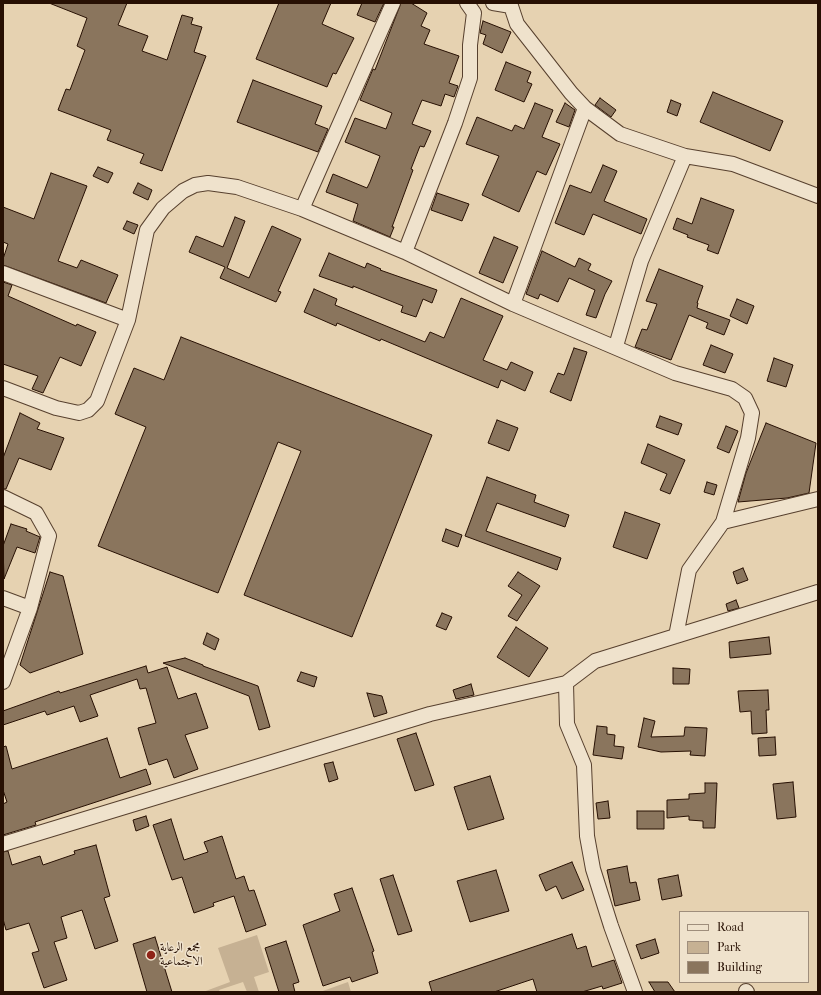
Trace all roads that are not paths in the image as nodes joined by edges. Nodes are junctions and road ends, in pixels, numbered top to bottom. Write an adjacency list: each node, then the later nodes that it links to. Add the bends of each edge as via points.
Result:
1 (392, 3): 7 (street)
2 (467, 3): 8 (street, via 474,13 470,45 470,78 456,122)
3 (493, 3): 4 (street, via 511,6 523,33)
4 (585, 108): 5 (street, via 620,134); 10 (street)
5 (684, 156): 6 (street, via 733,164); 12 (street, via 641,261)
6 (818, 196)
7 (302, 209): 8 (street); 11 (street, via 237,187 208,183 195,185 183,191 163,208 147,230)
8 (405, 252): 10 (street)
9 (3, 273): 11 (street)
10 (513, 304): 12 (street)
11 (128, 320): 13 (street, via 97,401 88,410 79,412 56,408)
12 (616, 346): 16 (street, via 675,373 732,389 750,405 752,413 748,438)
13 (3, 388)
14 (3, 497): 19 (street, via 36,513 49,536)
15 (818, 499): 16 (street)
16 (723, 522): 20 (street, via 689,570)
17 (818, 592): 20 (street)
18 (3, 598): 19 (street)
19 (30, 608): 21 (street)
20 (676, 636): 22 (street, via 595,661)
21 (3, 682)
22 (566, 683): 23 (street, via 430,714); 24 (street, via 567,724 584,765 587,836 593,869)
23 (3, 844)
24 (635, 992)

